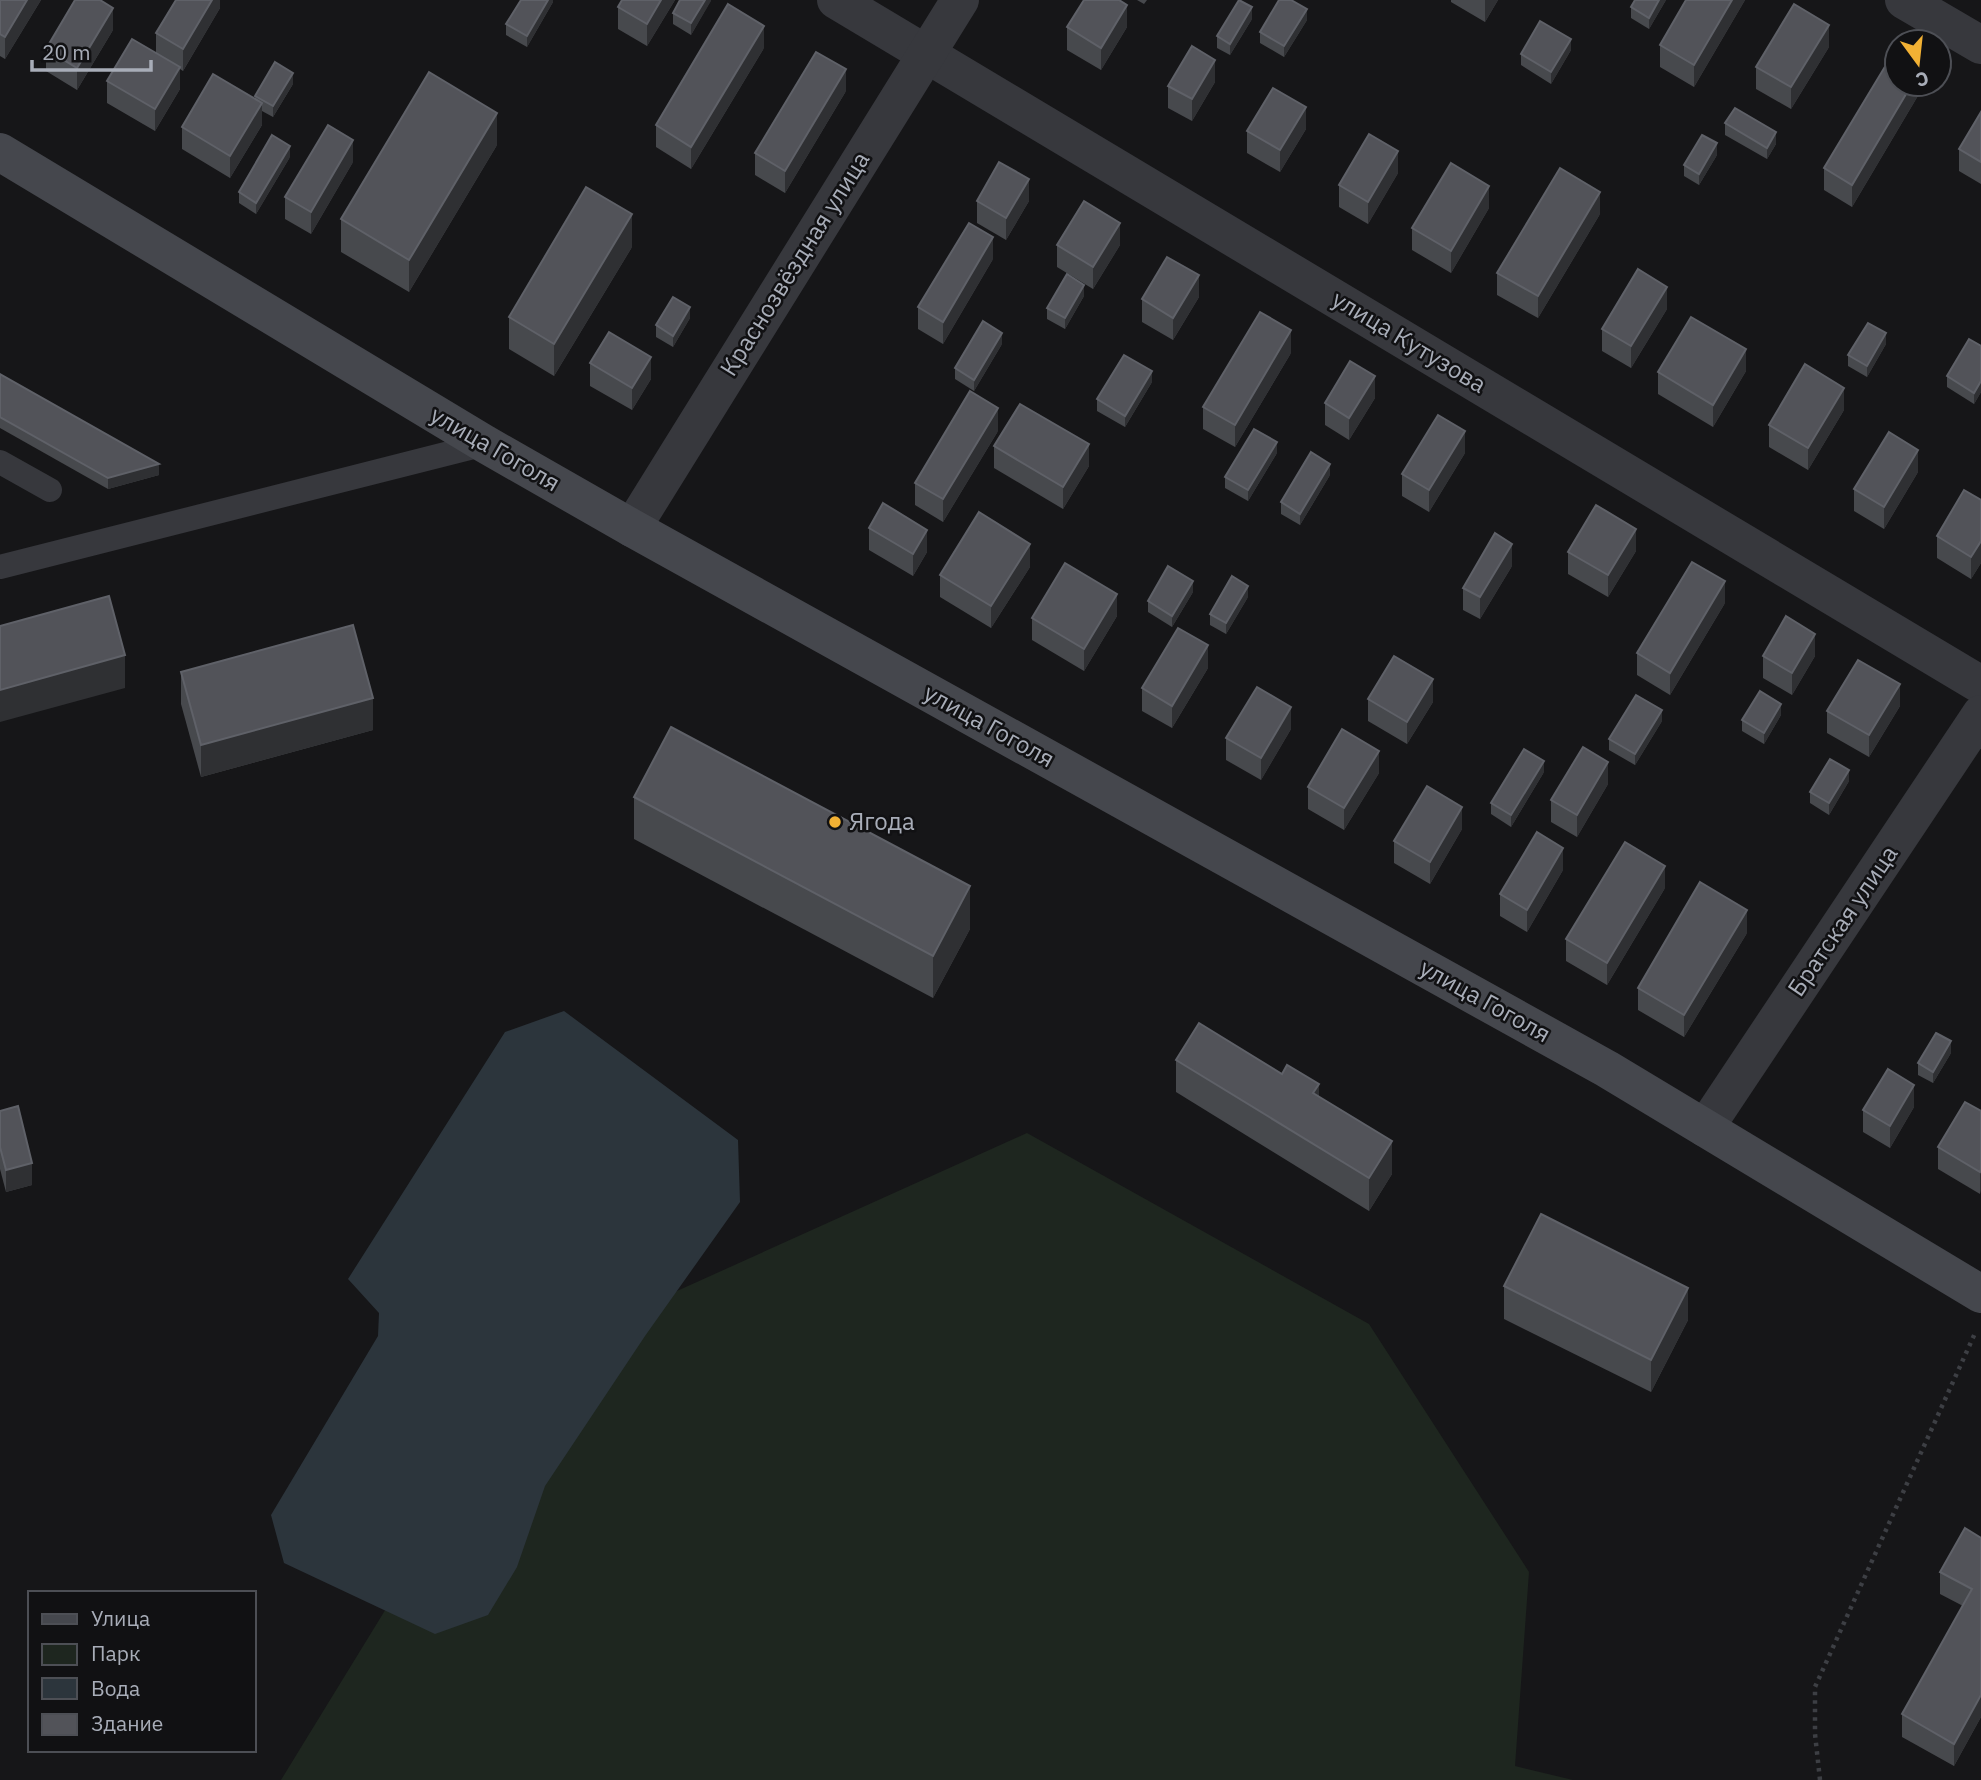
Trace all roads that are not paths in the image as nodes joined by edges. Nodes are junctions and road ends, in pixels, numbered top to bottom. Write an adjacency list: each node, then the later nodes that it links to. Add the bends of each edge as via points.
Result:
1 (836, 0): 5 (street, улица Кутузова)
2 (960, 0): 5 (street, Краснозвёздная улица)
3 (1904, 0): 4 (street)
4 (1981, 45)
5 (927, 52): 10 (street, Краснозвёздная улица); 12 (street, улица Кутузова)
6 (0, 152): 7 (main road, улица Гоголя)
7 (485, 444): 10 (main road, улица Гоголя); 11 (lane)
8 (0, 462): 9 (lane)
9 (50, 490)
10 (632, 528): 14 (main road, улица Гоголя, via 1607,1069)
11 (0, 568)
12 (1981, 685)
13 (1981, 714): 14 (street, Братская улица)
14 (1705, 1128): 15 (main road, улица Гоголя)
15 (1981, 1294)

